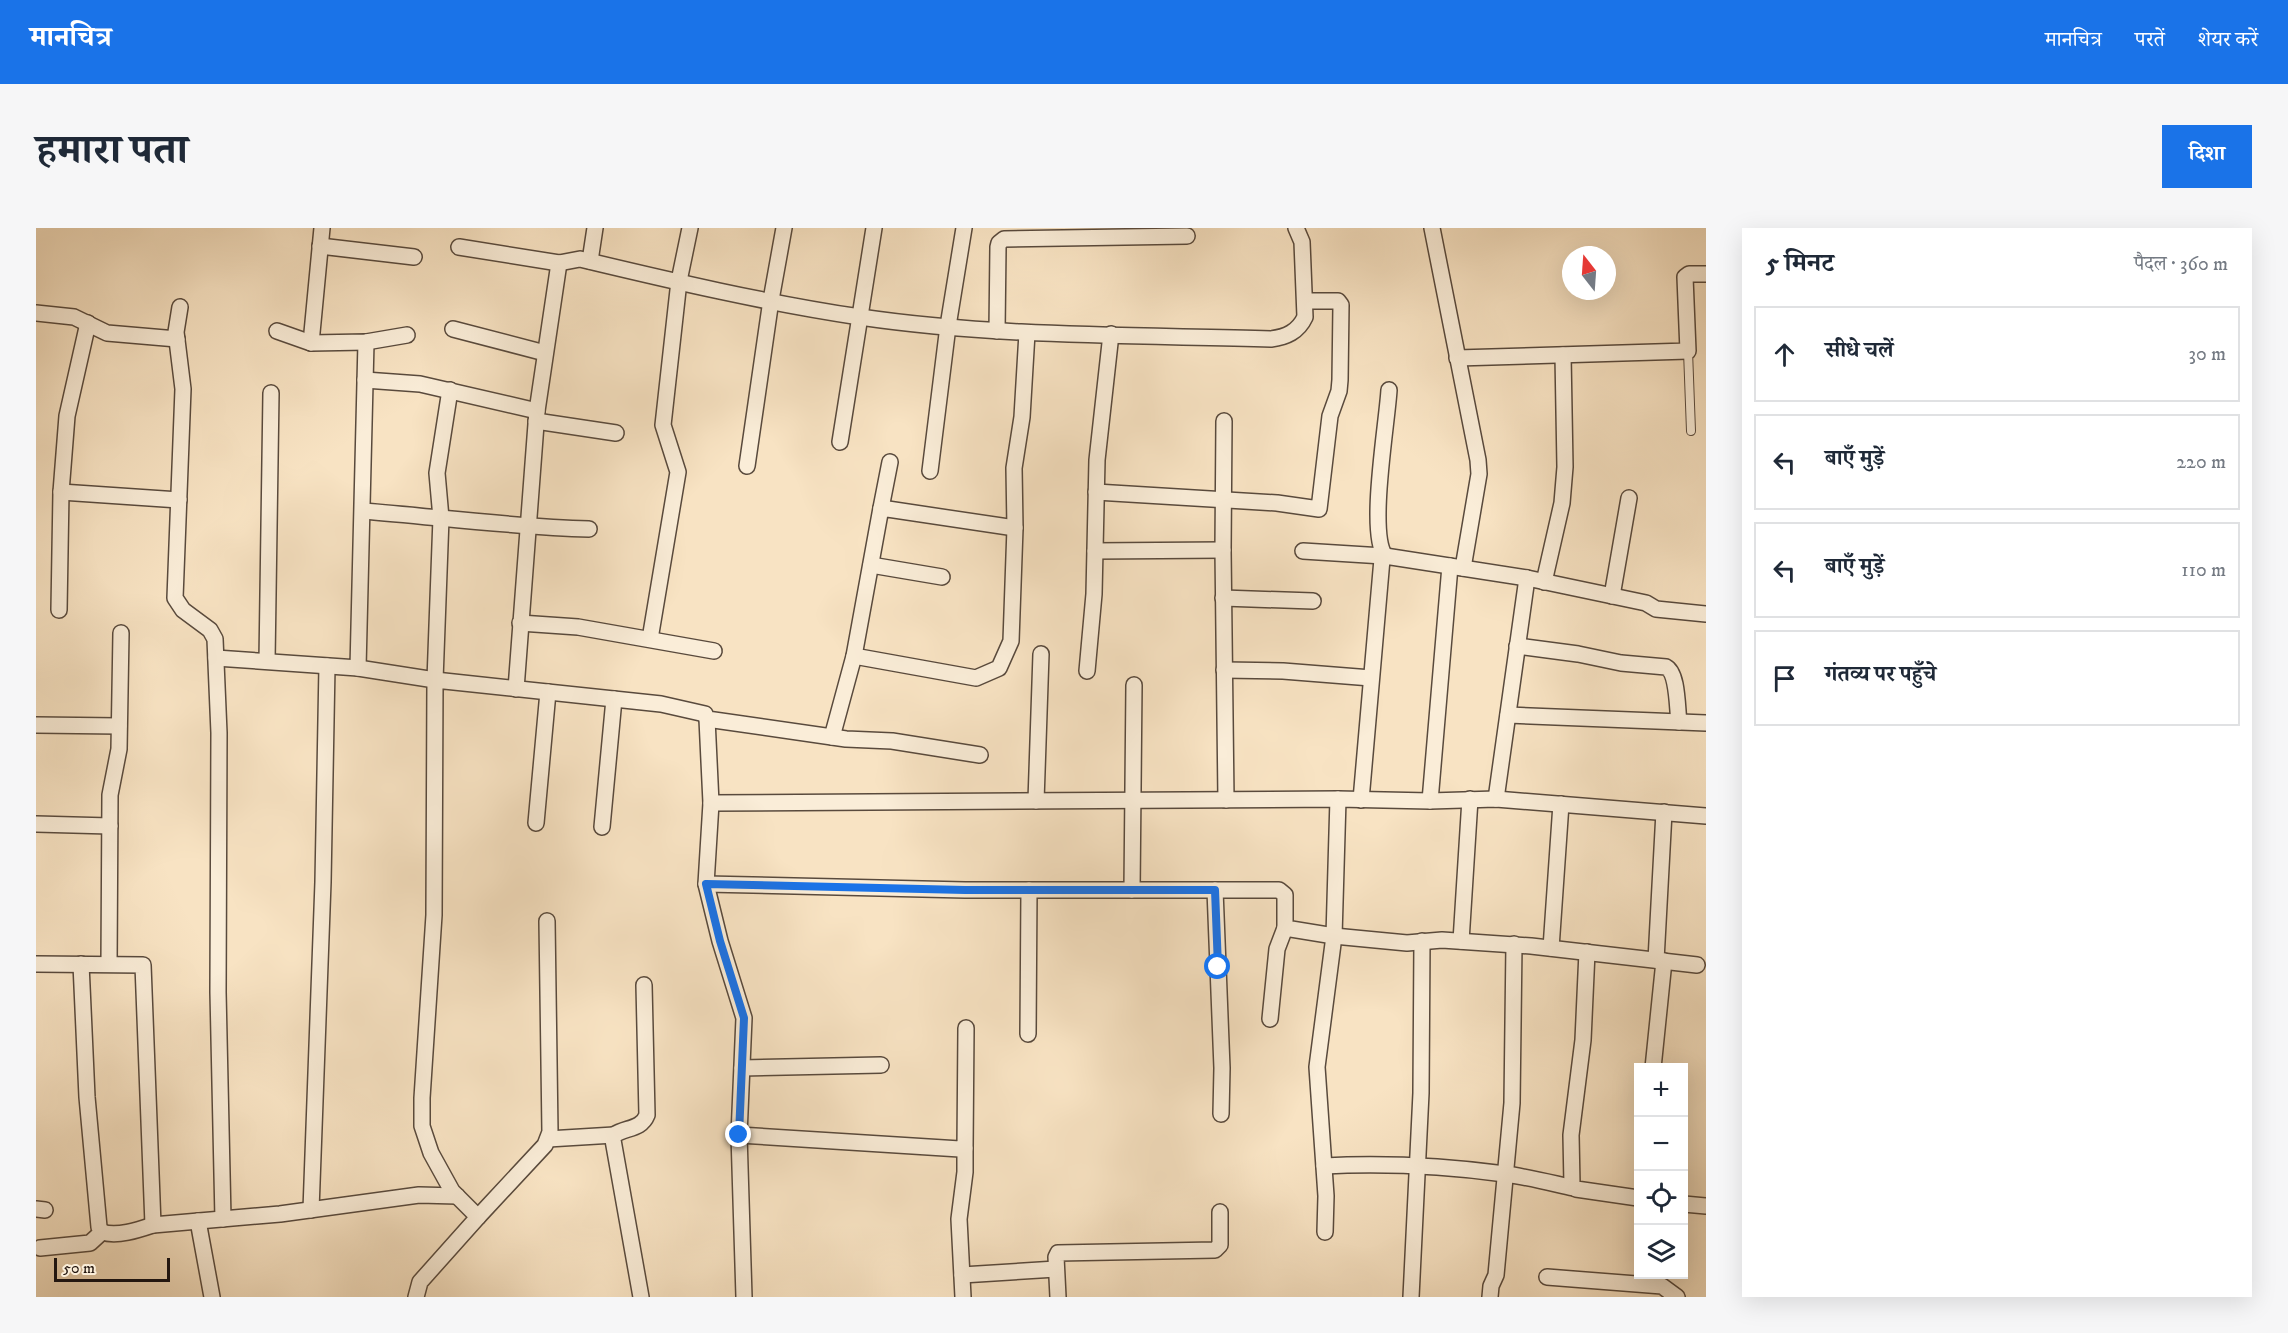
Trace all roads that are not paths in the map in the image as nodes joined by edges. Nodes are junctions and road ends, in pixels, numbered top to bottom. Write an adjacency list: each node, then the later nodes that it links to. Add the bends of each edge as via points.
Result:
1 (322, 228): 10 (street)
2 (595, 228): 13 (street)
3 (690, 228): 16 (street)
4 (784, 228): 17 (street)
5 (874, 228): 21 (street)
6 (964, 228): 23 (street)
7 (1296, 228): 18 (street, via 1302,242)
8 (1432, 228): 36 (street)
9 (1187, 236): 26 (street, via 1004,239 998,247)
10 (320, 246): 12 (street); 32 (street)
11 (459, 247): 14 (street)
12 (414, 257)
13 (590, 261): 14 (street); 16 (street)
14 (559, 262): 34 (street)
15 (1706, 274): 33 (street, via 1685,277)
16 (679, 281): 17 (street); 76 (street, via 663,425 678,472)
17 (771, 300): 21 (street); 47 (street)
18 (1305, 301): 29 (street, via 1302,324 1284,337); 53 (street, via 1338,301 1341,305 1339,391 1330,416 1319,509)
19 (180, 308): 30 (street)
20 (36, 313): 22 (street, via 74,317)
21 (860, 317): 23 (street); 45 (street)
22 (88, 323): 30 (street, via 107,333); 49 (street, via 67,416)
23 (948, 326): 26 (street); 48 (street)
24 (453, 329): 34 (street)
25 (277, 331): 32 (street)
26 (996, 331): 27 (street)
27 (1027, 333): 29 (street); 58 (street, via 1022,417 1014,468)
28 (407, 334): 31 (street)
29 (1111, 334): 50 (street)
30 (177, 339): 52 (street, via 183,389)
31 (366, 342): 32 (street); 37 (street)
32 (311, 343)
33 (1688, 351): 35 (street); 43 (lane)
34 (545, 353): 41 (street)
35 (1563, 355): 36 (street); 68 (street, via 1562,503)
36 (1457, 358): 65 (street, via 1479,474)
37 (365, 380): 38 (street); 55 (street)
38 (450, 390): 41 (street); 56 (street, via 436,473)
39 (1389, 390): 63 (street, via 1379,491 1379,548)
40 (271, 393): 82 (street)
41 (536, 416): 44 (street); 57 (street)
42 (1224, 421): 53 (street)
43 (1691, 431)
44 (616, 433)
45 (840, 442)
46 (890, 462): 54 (street)
47 (747, 466)
48 (930, 471)
49 (61, 492): 52 (street); 72 (street)
50 (1096, 492): 53 (street); 61 (street)
51 (1629, 498): 69 (street)
52 (179, 500): 81 (street, via 175,598 183,610 210,630 216,639)
53 (1223, 500): 60 (street)
54 (881, 508): 58 (street); 64 (street)
55 (363, 512): 56 (street); 84 (street)
56 (441, 518): 57 (street); 88 (street)
57 (527, 528): 59 (street); 74 (street)
58 (1015, 528): 80 (street, via 1011,641 999,668 976,678)
59 (589, 529)
60 (1223, 550): 61 (street); 70 (street)
61 (1095, 551): 86 (street)
62 (1303, 551): 63 (street)
63 (1383, 558): 65 (street); 87 (street)
64 (871, 565): 66 (street); 80 (street)
65 (1456, 567): 67 (street); 108 (street)
66 (942, 577)
67 (1527, 578): 68 (street); 77 (street)
68 (1544, 582): 69 (street)
69 (1612, 596): 73 (street, via 1656,609)
70 (1223, 598): 71 (street); 85 (street)
71 (1313, 601)
72 (59, 610)
73 (1706, 614)
74 (520, 623): 76 (street, via 578,627); 90 (street)
75 (121, 633): 98 (street)
76 (650, 639): 78 (street)
77 (1517, 646): 93 (street); 95 (street, via 1671,669)
78 (714, 651)
79 (1041, 654): 106 (street)
80 (854, 656): 99 (street)
81 (216, 658): 82 (street); 157 (street)
82 (267, 662): 83 (street)
83 (327, 666): 84 (street); 154 (street)
84 (358, 668): 88 (street)
85 (1224, 670): 87 (street); 102 (street)
86 (1087, 671)
87 (1371, 678): 104 (street)
88 (435, 680): 90 (street); 150 (street, via 435,915 422,1126 431,1153)
89 (1134, 685): 107 (street)
90 (516, 689): 91 (street)
91 (548, 692): 92 (street); 113 (street)
92 (614, 699): 94 (street, via 696,711); 116 (street)
93 (1508, 715): 95 (street); 101 (street)
94 (707, 719): 99 (street); 109 (street)
95 (1679, 722): 96 (street)
96 (1706, 723)
97 (36, 725): 98 (street)
98 (119, 726): 115 (street)
99 (832, 737): 100 (street, via 892,741)
100 (980, 755)
101 (1496, 799): 105 (street); 110 (street)
102 (1226, 800): 103 (street); 107 (street)
103 (1338, 800): 104 (street); 123 (street)
104 (1361, 800): 108 (street)
105 (1470, 800): 108 (street); 125 (street)
106 (1036, 801): 107 (street); 109 (street)
107 (1132, 801): 119 (street)
108 (1430, 801)
109 (711, 803): 117 (street)
110 (1561, 804): 111 (street); 127 (street)
111 (1664, 812): 112 (street); 129 (street)
112 (1706, 816)
113 (536, 823)
114 (36, 824): 115 (street)
115 (110, 826): 132 (street)
116 (602, 827)
117 (706, 884): 118 (street); 140 (street, via 744,1018)
118 (1029, 890): 119 (street); 137 (street)
119 (1132, 890): 120 (street)
120 (1215, 890): 122 (street, via 1280,890 1284,896); 141 (street)
121 (547, 921): 144 (street)
122 (1285, 928): 123 (street); 135 (street, via 1277,949)
123 (1334, 936): 124 (street); 146 (street, via 1317,1067)
124 (1422, 941): 125 (street); 147 (street)
125 (1461, 941): 126 (street)
126 (1514, 944): 127 (street); 148 (street, via 1512,1103)
127 (1551, 948): 128 (street)
128 (1587, 952): 129 (street); 149 (street, via 1583,1040 1571,1135)
129 (1660, 961): 133 (street); 138 (street)
130 (36, 964): 131 (street)
131 (81, 964): 132 (street); 160 (street, via 87,1096)
132 (109, 964): 159 (street, via 137,963 145,971)
133 (1697, 965)
134 (644, 985): 142 (street, via 647,1115 645,1122)
135 (1270, 1019)
136 (966, 1028): 145 (street)
137 (1028, 1034)
138 (1653, 1063)
139 (881, 1065): 140 (street)
140 (742, 1068): 143 (street)
141 (1221, 1114)
142 (614, 1135): 144 (street); 168 (street)
143 (739, 1135): 145 (street); 169 (street)
144 (548, 1139): 156 (street)
145 (965, 1148): 164 (street, via 959,1219)
146 (1324, 1166): 147 (street); 161 (street)
147 (1418, 1166): 148 (street); 172 (street)
148 (1506, 1174): 149 (street); 173 (street, via 1496,1275)
149 (1574, 1188): 151 (street)
150 (457, 1196): 154 (street, via 419,1195); 156 (street)
151 (1634, 1197)
152 (1688, 1204): 153 (street)
153 (1706, 1206)
154 (311, 1210): 157 (street)
155 (1220, 1212): 163 (street, via 1221,1245 1215,1250 1058,1253)
156 (478, 1217): 167 (street, via 420,1281)
157 (224, 1219): 158 (street)
158 (198, 1221): 159 (street); 166 (street)
159 (153, 1225): 160 (street)
160 (102, 1232): 162 (street, via 90,1243)
161 (1325, 1232)
162 (40, 1248)
163 (1056, 1269): 164 (street); 171 (street)
164 (962, 1275): 170 (street)
165 (1547, 1277): 174 (street, via 1662,1286)
166 (212, 1297)
167 (416, 1297)
168 (641, 1297)
169 (744, 1297)
170 (963, 1297)
171 (1058, 1297)
172 (1411, 1297)
173 (1490, 1297)
174 (1677, 1297)

